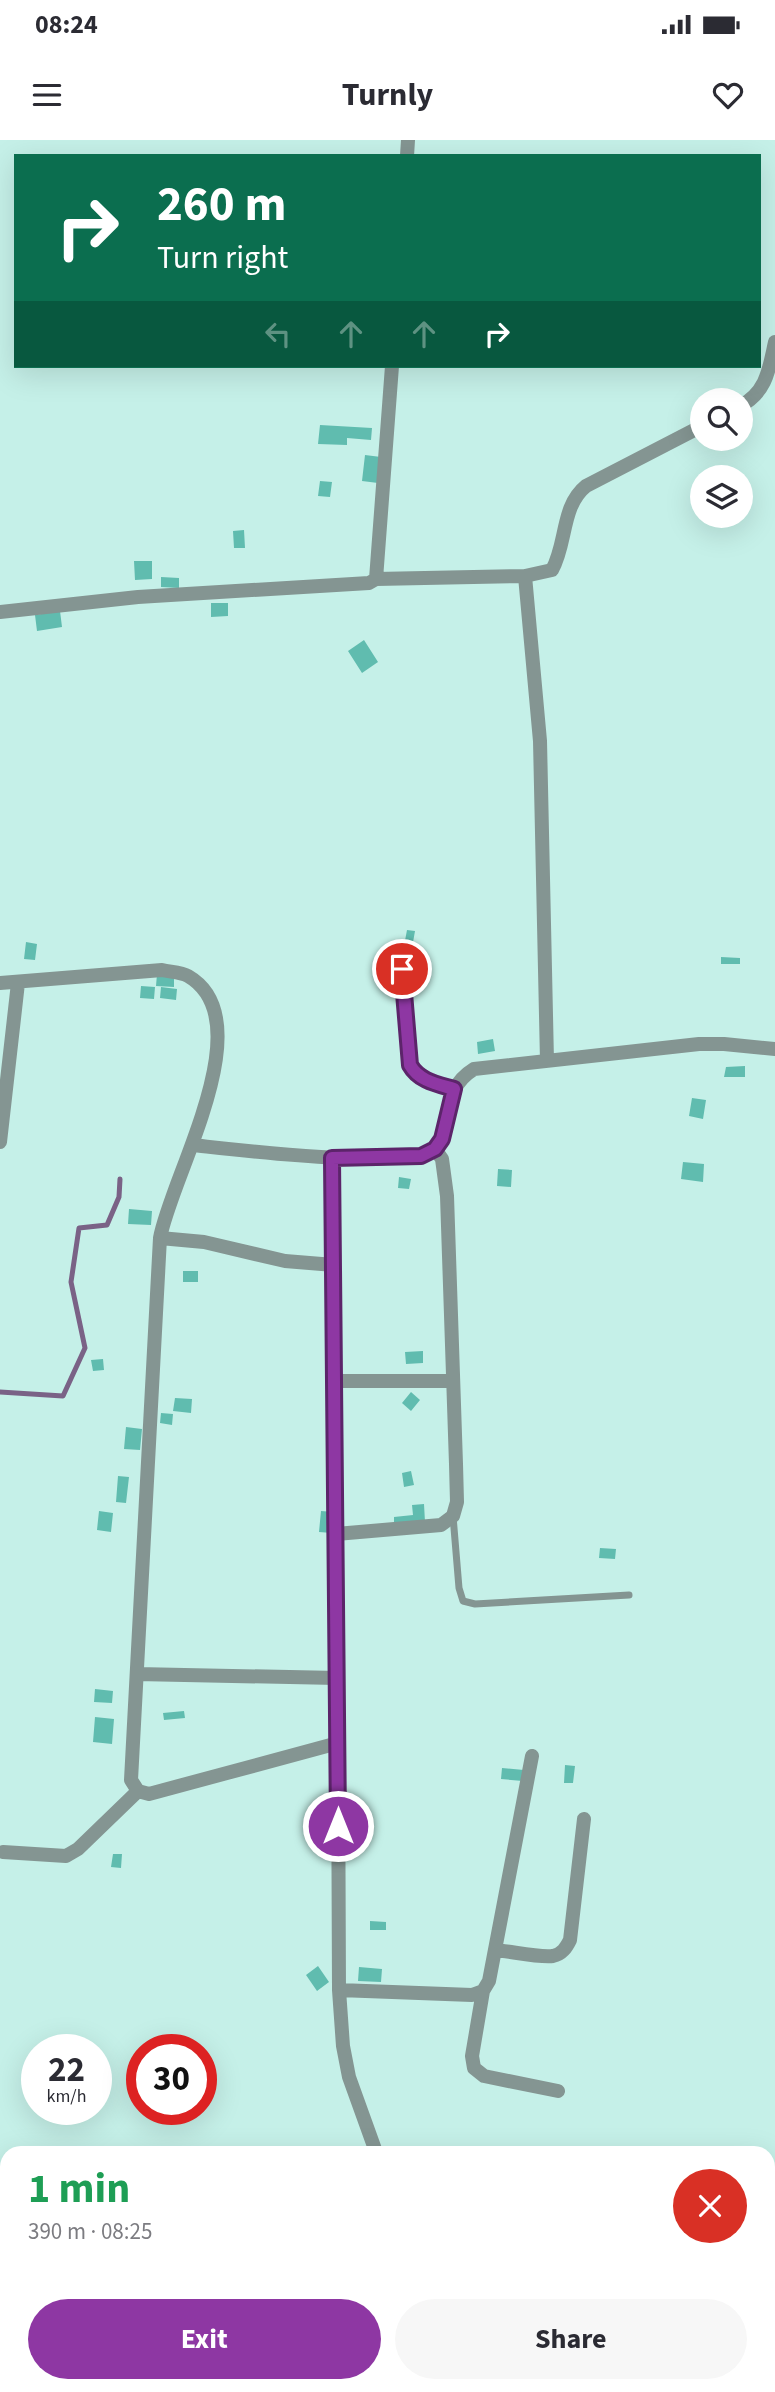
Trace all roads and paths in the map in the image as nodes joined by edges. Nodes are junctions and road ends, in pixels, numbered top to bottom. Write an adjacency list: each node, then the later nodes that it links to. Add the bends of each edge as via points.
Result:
1 (775, 342): 3 (street, via 766,382)
2 (392, 368): 6 (street)
3 (753, 398)
4 (690, 432): 5 (street, via 575,494 552,570)
5 (525, 576): 6 (street); 12 (street, via 540,741)
6 (376, 579): 7 (street)
7 (0, 612)
8 (402, 969): 13 (lane, via 410,1065 415,1074)
9 (0, 983): 10 (street)
10 (19, 983): 14 (street); 15 (street, via 162,970 186,975 206,991 215,1010 214,1073)
11 (775, 1049): 12 (street, via 699,1044)
12 (547, 1061): 13 (street, via 474,1069 461,1077)
13 (454, 1089): 16 (street, via 442,1139)
14 (0, 1142)
15 (192, 1145): 17 (street); 18 (street)
16 (435, 1149): 17 (street, via 421,1156); 21 (street, via 442,1159 447,1196)
17 (332, 1158): 19 (street)
18 (160, 1238): 19 (street, via 204,1242 285,1261); 25 (street)
19 (334, 1265): 20 (street)
20 (334, 1381): 21 (street); 23 (street)
21 (453, 1381): 22 (street, via 457,1502)
22 (453, 1516): 23 (street, via 441,1525); 24 (lane, via 463,1601)
23 (336, 1534): 26 (street)
24 (629, 1595)
25 (137, 1674): 26 (street); 29 (street, via 131,1780)
26 (337, 1678): 27 (street)
27 (338, 1743): 29 (street, via 149,1794); 33 (street)
28 (532, 1756): 32 (street)
29 (138, 1791): 31 (street, via 66,1856)
30 (584, 1819): 32 (street, via 567,1947 553,1956)
31 (3, 1852)
32 (495, 1950): 34 (street)
33 (339, 1990): 34 (street, via 472,1995); 36 (street, via 349,2077)
34 (483, 1991): 35 (street, via 474,2068 484,2076)
35 (558, 2091)
36 (374, 2146)

